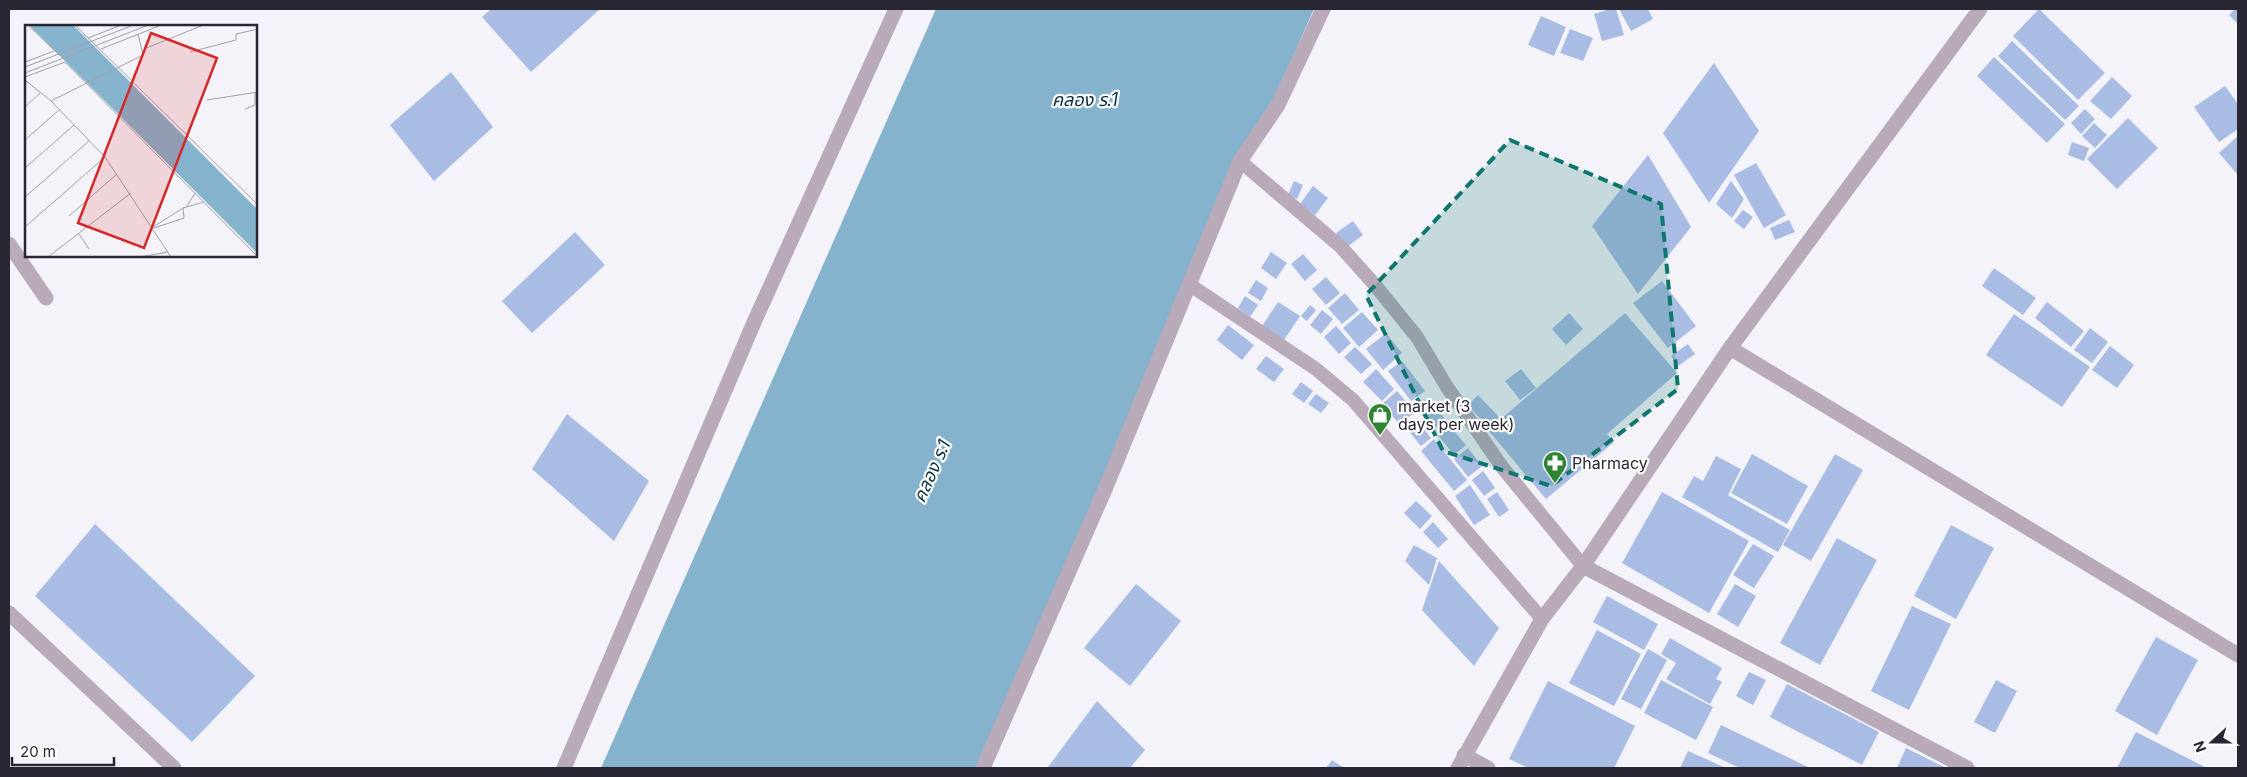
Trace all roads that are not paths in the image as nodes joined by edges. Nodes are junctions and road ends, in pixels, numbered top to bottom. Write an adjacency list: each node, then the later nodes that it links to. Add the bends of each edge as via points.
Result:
1 (896, 9): 15 (street, via 755,320)
2 (1323, 9): 4 (street, via 1278,105)
3 (1980, 9): 8 (street)
4 (1240, 161): 6 (street); 9 (lane, via 1341,247 1375,285 1417,336 1447,387 1502,467)
5 (9, 244): 7 (street)
6 (1190, 285): 11 (lane, via 1316,369 1353,400); 16 (street)
7 (46, 298)
8 (1730, 348): 9 (street); 12 (street)
9 (1583, 566): 11 (street); 18 (street)
10 (9, 613): 14 (street)
11 (1542, 619): 13 (street)
12 (2238, 655)
13 (1460, 762): 17 (street)
14 (174, 768)
15 (564, 768)
16 (983, 768)
17 (1488, 768)
18 (1967, 768)

